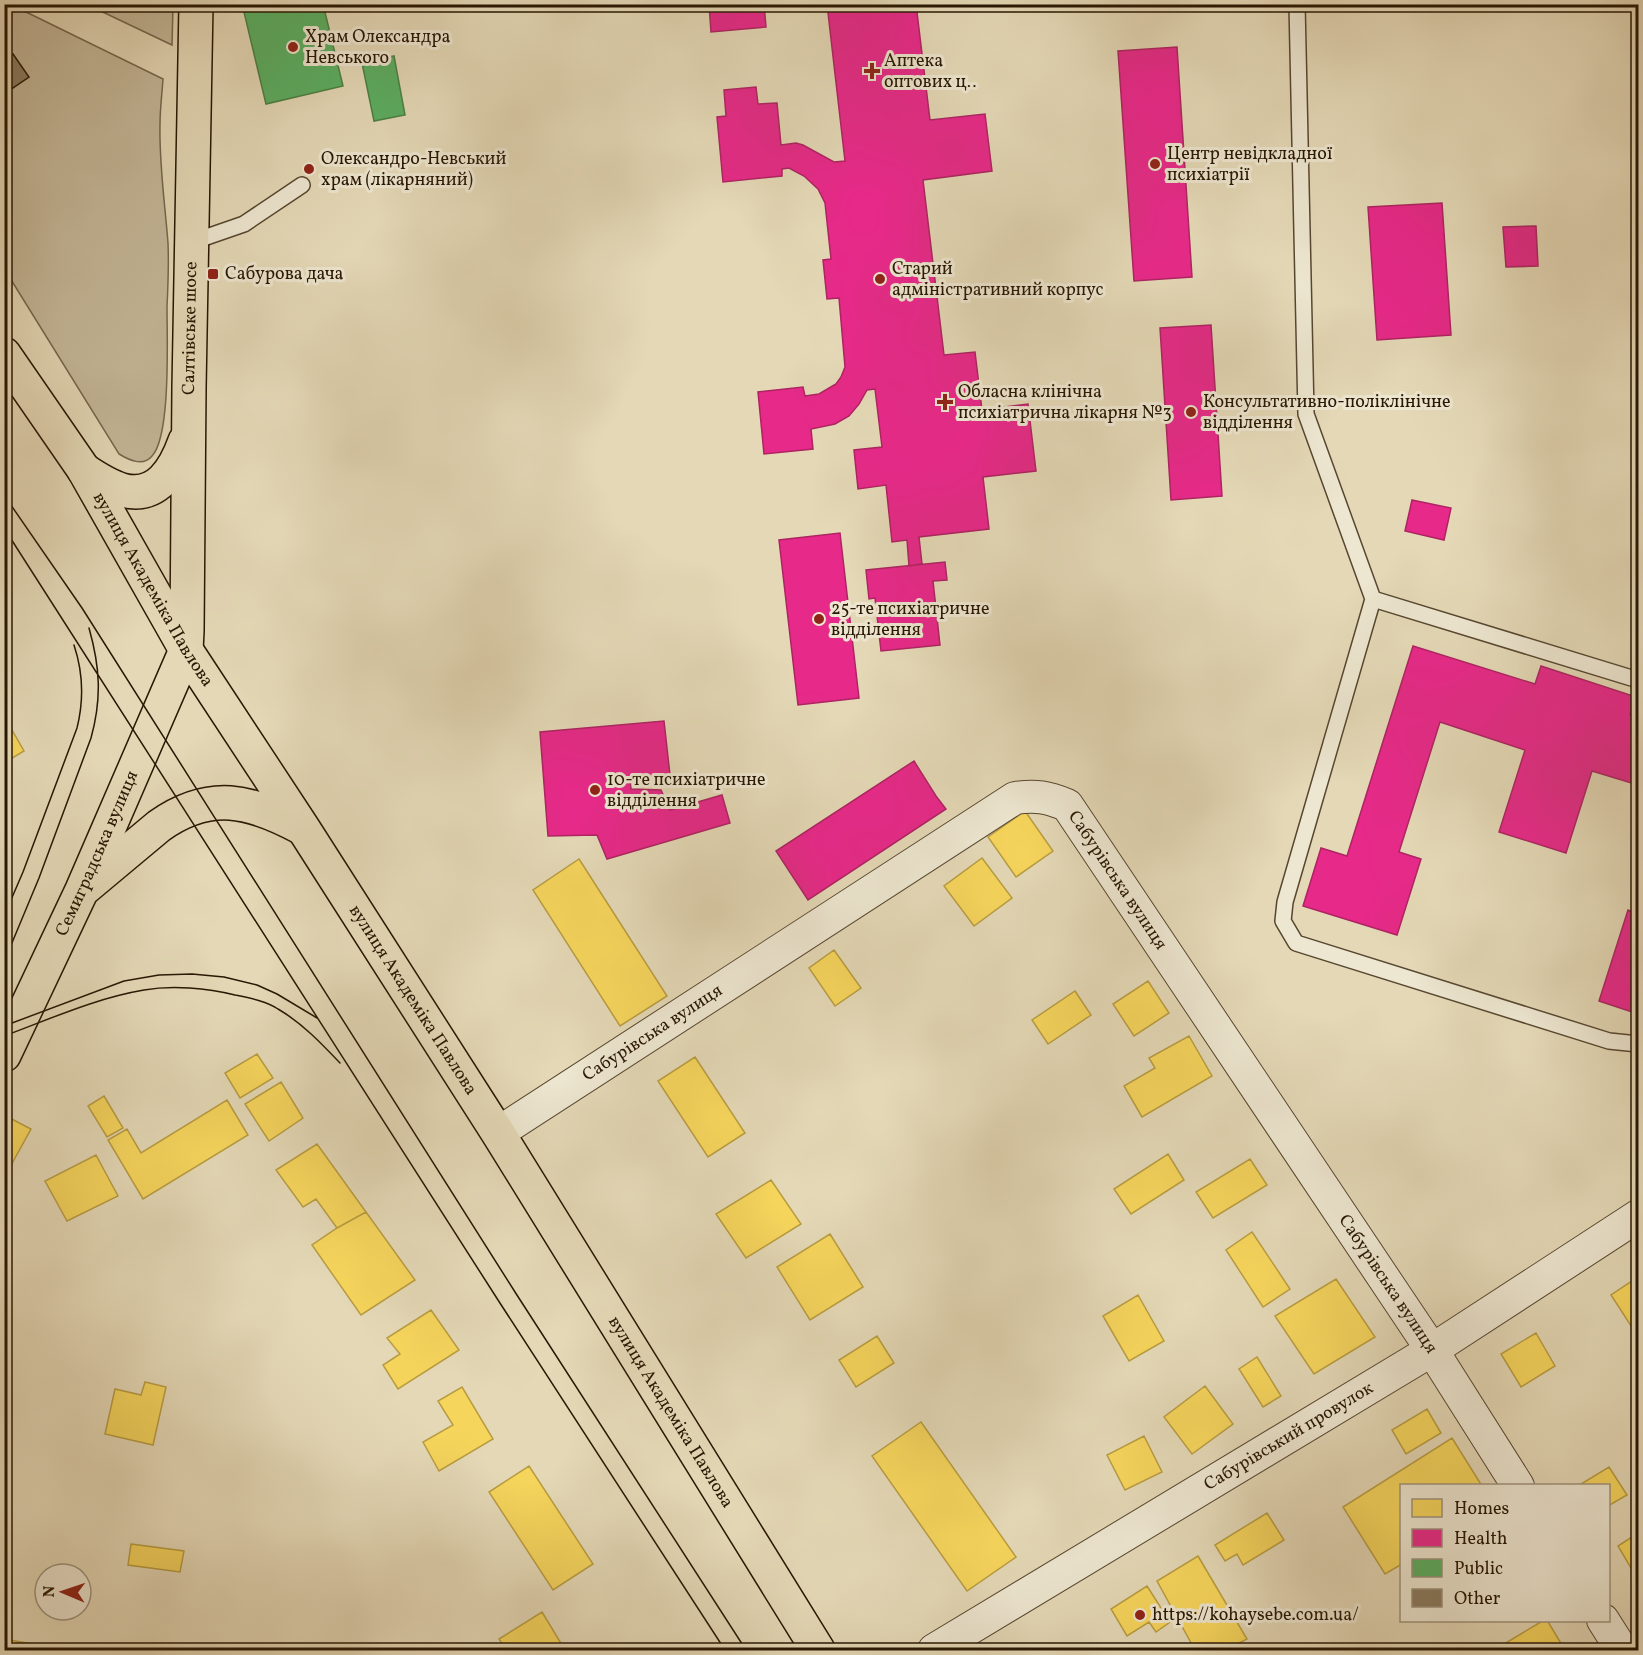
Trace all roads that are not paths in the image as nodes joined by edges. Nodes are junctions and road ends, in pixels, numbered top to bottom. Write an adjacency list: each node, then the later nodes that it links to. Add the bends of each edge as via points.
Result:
1 (196, 4): 4 (main road, Салтівське шосе)
2 (1297, 4): 8 (lane, via 1306,414)
3 (302, 185): 4 (lane, via 244,224)
4 (192, 242): 6 (main road, Салтівське шосе)
5 (4, 354): 7 (main road, вулиця Академіка Павлова)
6 (189, 431): 7 (main road, via 173,468 154,487 125,491); 9 (main road, Салтівське шосе)
7 (84, 471): 9 (main road, вулиця Академіка Павлова)
8 (1373, 598): 10 (lane); 13 (lane, via 1286,902 1283,921 1296,943 1609,1041)
9 (186, 650): 11 (main road, вулиця Академіка Павлова); 12 (main road, Семиградська вулиця)
10 (1638, 680)
11 (303, 828): 12 (main road, via 244,804 192,808 159,826); 15 (main road, вулиця Академіка Павлова)
12 (82, 890): 14 (main road, Семиградська вулиця)
13 (1638, 1044)
14 (4, 1055)
15 (498, 1133): 17 (street, Сабурівська вулиця, via 1015,798 1050,798 1067,805); 20 (main road, вулиця Академіка Павлова)
16 (1638, 1215): 17 (street, Сабурівський провулок)
17 (1432, 1350): 18 (street, Сабурівська вулиця); 21 (street, Сабурівський провулок)
18 (1517, 1484)
19 (1604, 1622): 22 (street)
20 (818, 1650)
21 (934, 1650)
22 (1622, 1650)

